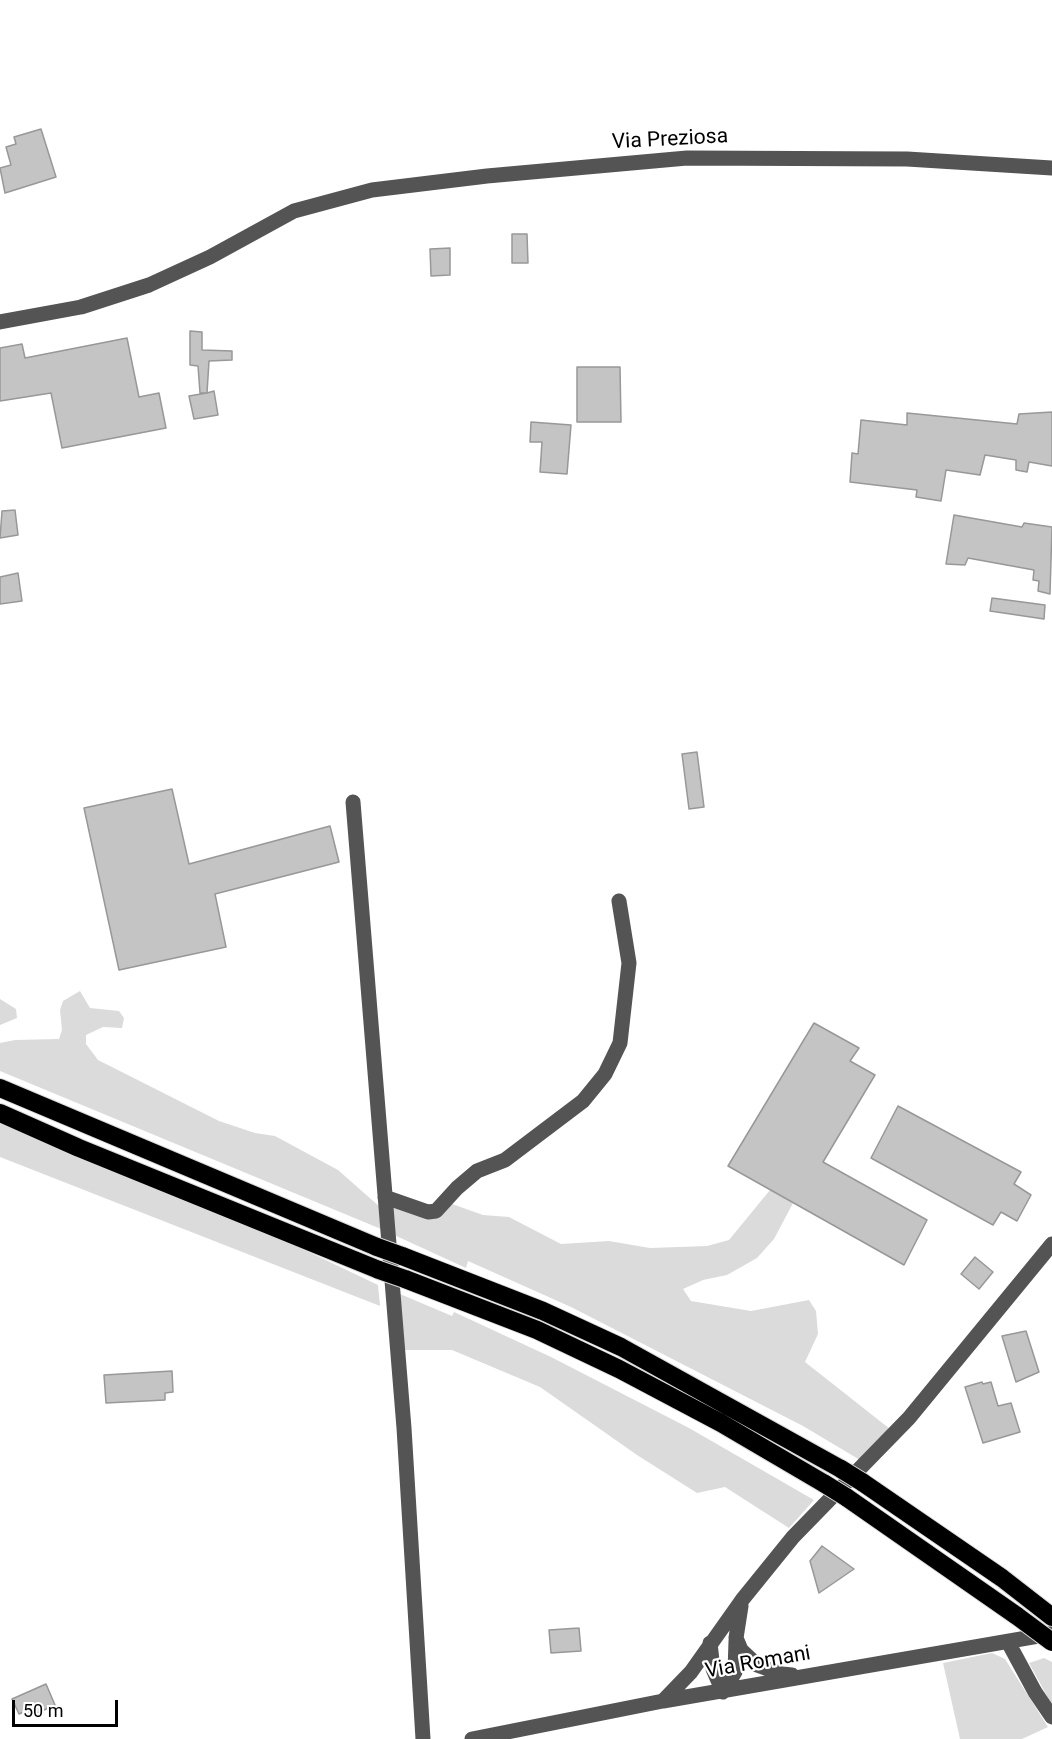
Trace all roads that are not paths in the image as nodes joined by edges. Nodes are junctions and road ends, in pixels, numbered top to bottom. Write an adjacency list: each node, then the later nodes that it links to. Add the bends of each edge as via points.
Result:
1 (1052, 168): 2 (street, Via Preziosa, via 907,159 687,158 372,190 294,211 149,285 81,307)
2 (0, 322)
3 (353, 802): 7 (street)
4 (620, 901): 7 (street, via 629,963 620,1042 605,1074 583,1101 505,1160 477,1171 436,1211 428,1212)
5 (0, 1088): 10 (highway, bridge, via 377,1247 543,1311 621,1347 862,1482)
6 (0, 1113): 14 (highway, bridge, via 378,1270 537,1330 619,1369 721,1422 846,1497)
7 (385, 1197): 21 (street)
8 (1052, 1244): 9 (street, via 909,1418 793,1537)
9 (742, 1600): 12 (street); 15 (street)
10 (1052, 1617)
11 (1052, 1634): 13 (street, Via Romani)
12 (735, 1638): 16 (street, via 757,1665 782,1674); 17 (street, via 735,1672)
13 (1008, 1642): 16 (street, Via Romani); 19 (street)
14 (1052, 1642)
15 (710, 1643): 17 (street, via 713,1669); 18 (street, via 691,1672)
16 (807, 1675): 17 (street, Via Romani)
17 (723, 1692): 18 (street, Via Romani)
18 (663, 1701): 20 (street, Via Romani)
19 (1052, 1717)
20 (498, 1736): 22 (street, Via Romani)
21 (423, 1739)
22 (472, 1739)

